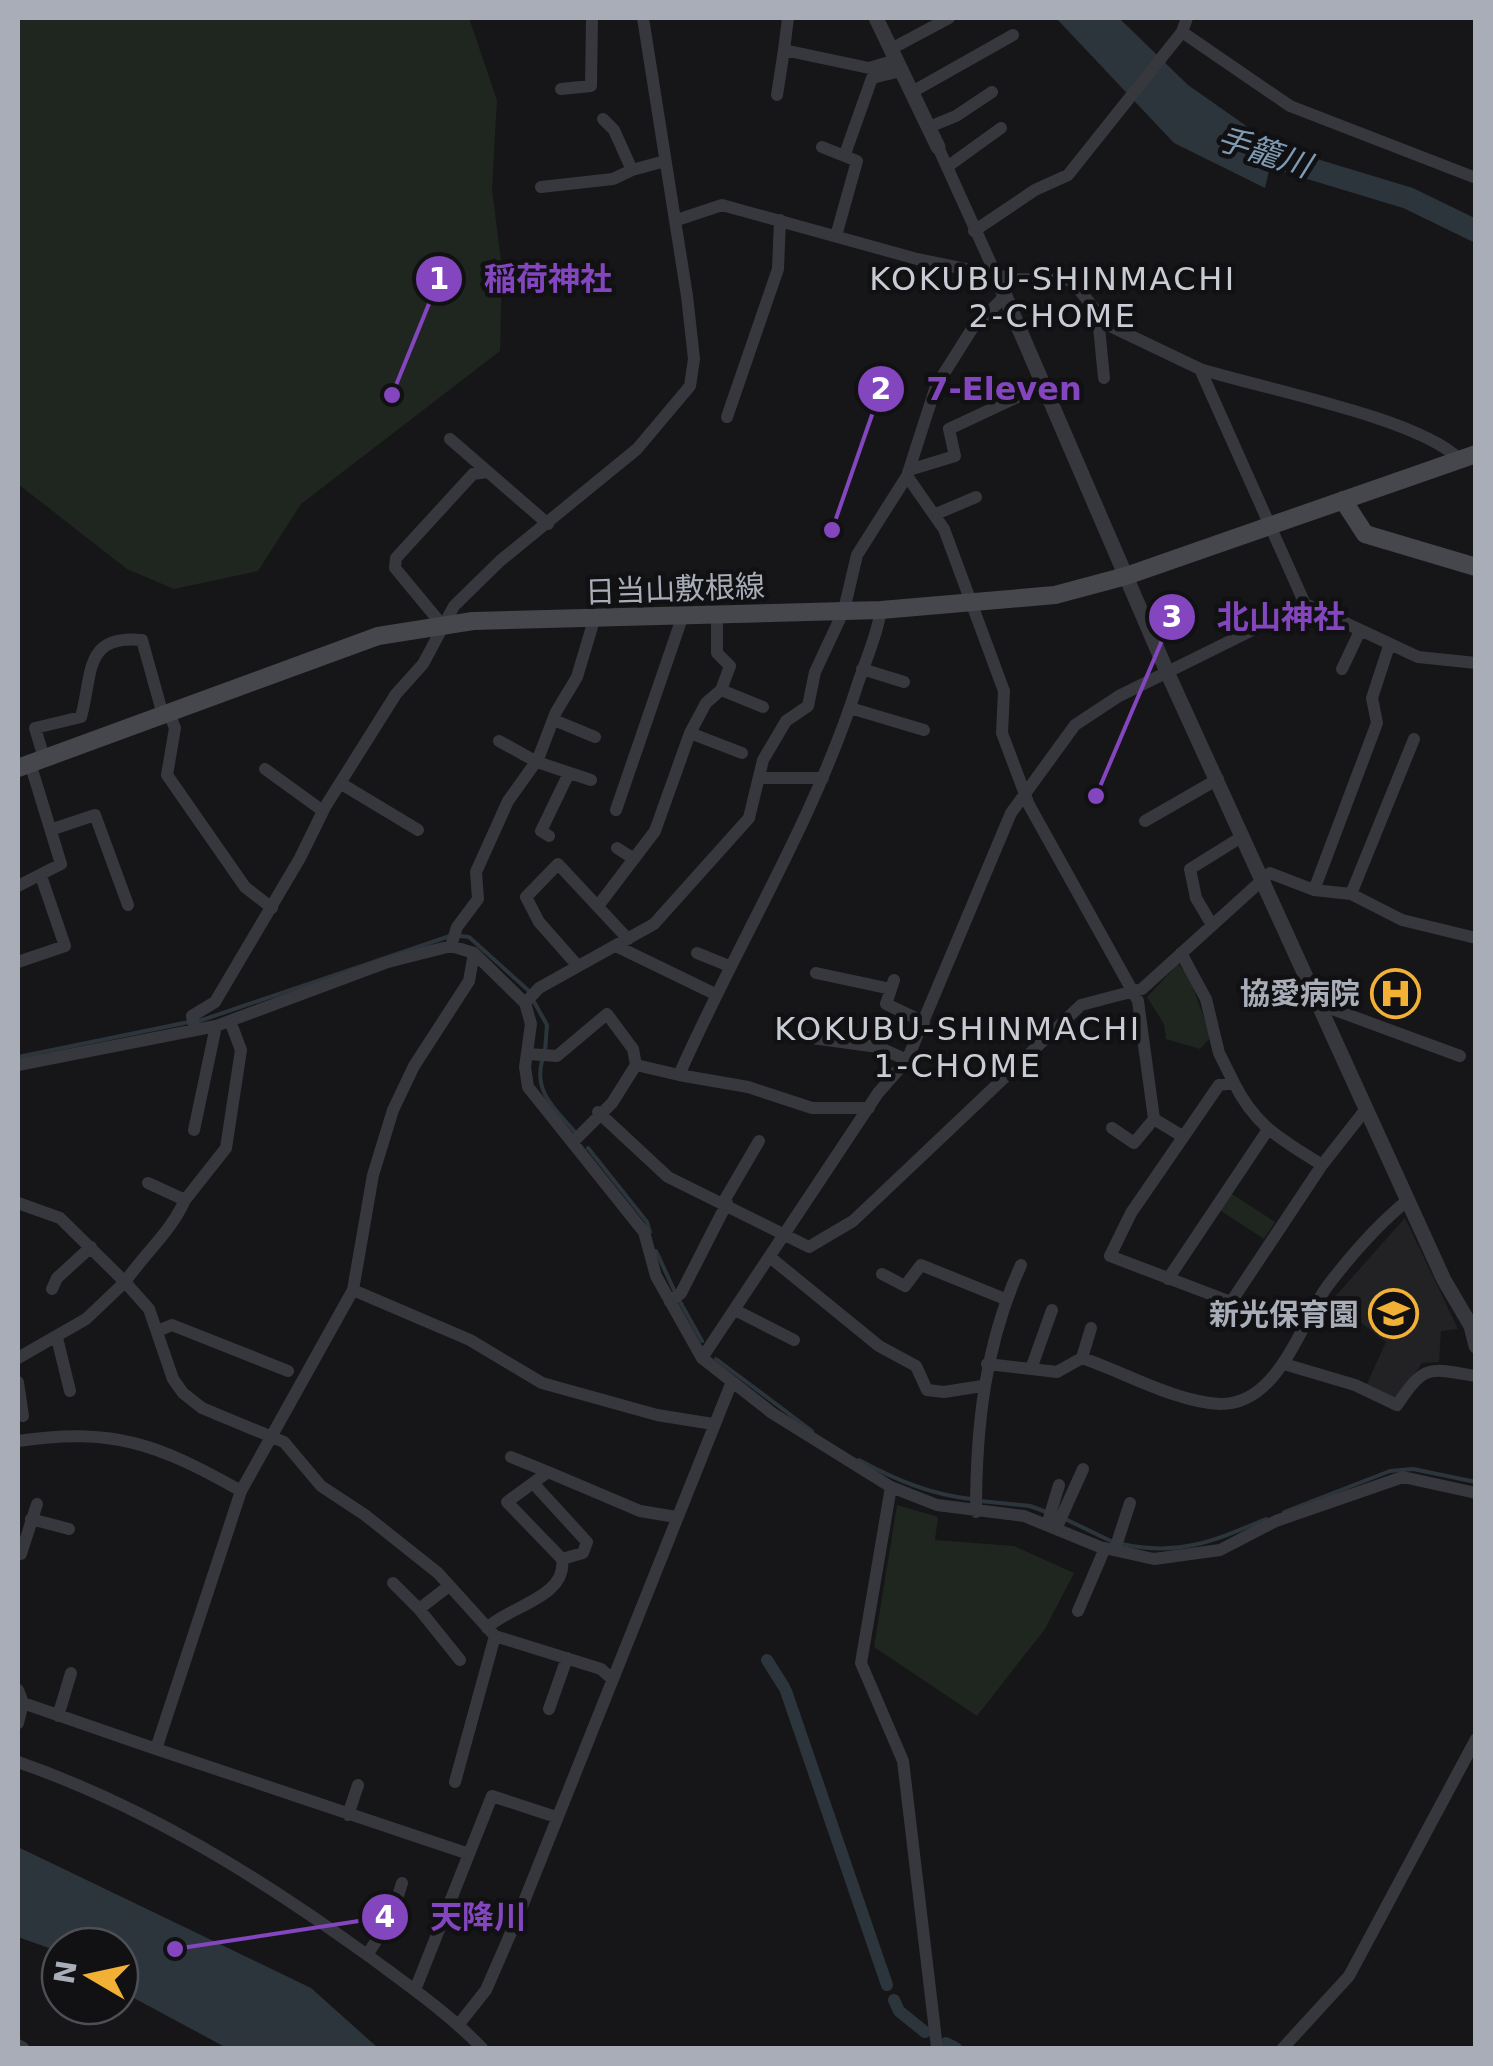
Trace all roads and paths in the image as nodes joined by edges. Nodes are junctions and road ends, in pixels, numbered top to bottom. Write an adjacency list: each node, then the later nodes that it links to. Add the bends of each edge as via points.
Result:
1 (592, 18): 11 (street, via 591,86)
2 (643, 18): 21 (street)
3 (788, 18): 9 (street)
4 (876, 18): 10 (street)
5 (949, 18): 10 (street)
6 (1187, 18): 8 (street)
7 (1013, 34): 12 (street)
8 (1180, 35): 24 (street, via 1316,119); 28 (street, via 1068,175)
9 (784, 50): 10 (street, via 869,68); 14 (street)
10 (896, 60): 12 (street); 20 (street, via 872,78)
11 (560, 89)
12 (912, 92): 16 (street)
13 (992, 92): 16 (street)
14 (776, 95)
15 (602, 119): 23 (street)
16 (928, 127): 19 (street)
17 (1002, 128): 22 (street)
18 (822, 147): 20 (street)
19 (938, 148): 22 (street)
20 (845, 154): 29 (street, via 857,161)
21 (665, 162): 23 (street); 26 (street)
22 (947, 166): 28 (street)
23 (632, 170): 25 (street, via 613,179)
24 (1476, 178)
25 (540, 187)
26 (677, 220): 27 (street, via 712,205); 45 (street, via 694,359 690,386 638,449)
27 (780, 220): 29 (street); 36 (street, via 778,268)
28 (974, 231): 30 (street)
29 (836, 236): 30 (street)
30 (996, 275): 31 (street); 32 (street, via 1071,280)
31 (1004, 296): 35 (street); 40 (street, via 972,329 936,386)
32 (1098, 317): 33 (street); 34 (street)
33 (1200, 369): 38 (street, via 1396,422); 44 (street)
34 (1104, 378)
35 (1043, 385): 40 (street, via 949,429 955,456); 47 (street)
36 (726, 418)
37 (450, 440): 39 (street)
38 (1467, 456): 42 (main road, 日当山敷根線)
39 (488, 472): 45 (street); 55 (street, via 473,474 396,558 395,568)
40 (908, 473): 43 (street); 50 (street, via 863,541)
41 (976, 497): 43 (street)
42 (1344, 500): 44 (main road, 日当山敷根線); 46 (main road, via 1365,534)
43 (936, 514): 48 (street)
44 (1268, 523): 47 (main road, 日当山敷根線); 49 (street)
45 (548, 524): 55 (street, via 467,590)
46 (1476, 568)
47 (1126, 576): 48 (main road, 日当山敷根線, via 1055,595); 61 (street)
48 (969, 604): 51 (main road, 日当山敷根線); 83 (street, via 1004,691 1002,733)
49 (1305, 604): 56 (street); 61 (street)
50 (844, 610): 51 (main road, 日当山敷根線); 52 (main road, 日当山敷根線); 78 (street, via 815,672 808,706 786,722)
51 (882, 610): 59 (street)
52 (717, 616): 53 (main road, 日当山敷根線); 63 (street, via 717,653 730,666)
53 (682, 618): 54 (main road, 日当山敷根線); 84 (street)
54 (594, 620): 55 (main road, 日当山敷根線); 67 (street, via 577,678)
55 (443, 626): 66 (main road, 日当山敷根線, via 378,636); 82 (street)
56 (1360, 632): 57 (street); 60 (street)
57 (1390, 646): 58 (street, via 1418,657); 96 (street, via 1372,698 1377,723)
58 (1476, 662)
59 (862, 669): 62 (street); 65 (street)
60 (1342, 670)
61 (1168, 674): 80 (street); 83 (street, via 1081,718)
62 (904, 682)
63 (721, 690): 64 (street); 69 (street)
64 (763, 707)
65 (850, 708): 68 (street); 79 (street)
66 (166, 714): 75 (main road, 日当山敷根線); 75 (street, via 142,640 121,638 103,646 90,667 81,718 35,728); 100 (street, via 174,728 167,775 246,887)
67 (554, 720): 70 (street); 74 (street)
68 (924, 730)
69 (690, 733): 73 (street); 92 (street, via 656,831)
70 (595, 737)
71 (1414, 739): 97 (street)
72 (499, 741): 74 (street)
73 (742, 752)
74 (537, 762): 77 (street); 102 (street, via 508,801 476,872 478,899)
75 (30, 763): 87 (street)
76 (265, 770): 85 (street)
77 (570, 773): 81 (street); 89 (street, via 541,831)
78 (760, 778): 79 (street); 104 (street, via 749,818 654,924)
79 (823, 778): 110 (street, via 780,876)
80 (1218, 779): 86 (street); 90 (street)
81 (590, 780)
82 (340, 784): 85 (street); 88 (street)
83 (1027, 796): 113 (street); 117 (street, via 1011,813)
84 (616, 810)
85 (323, 811): 100 (street)
86 (1145, 821)
87 (53, 828): 93 (street, via 61,864); 98 (street, via 95,815)
88 (418, 830)
89 (549, 836)
90 (1243, 836): 94 (street); 101 (street, via 1190,869 1196,898)
91 (616, 848): 92 (street)
92 (634, 860): 99 (street)
93 (41, 876): 95 (street); 108 (street, via 65,946)
94 (1262, 878): 96 (street, via 1270,873); 101 (street); 115 (street)
95 (18, 886)
96 (1314, 890): 97 (street)
97 (1351, 894): 103 (street, via 1402,920)
98 (128, 906)
99 (598, 906): 104 (street); 109 (street, via 558,864 526,897)
100 (272, 908): 118 (street, via 215,1002)
101 (1212, 925): 105 (street)
102 (454, 938): 106 (street); 116 (street)
103 (1476, 938)
104 (622, 942): 109 (street); 112 (street)
105 (1181, 952): 113 (street); 127 (street, via 1206,998 1220,1056)
106 (474, 953): 114 (street); 152 (street, via 468,981 392,1110)
107 (697, 953): 110 (street)
108 (18, 962)
109 (577, 966): 114 (street)
110 (729, 966): 112 (street)
111 (816, 973): 117 (street, via 892,984 886,1004)
112 (715, 994): 126 (street)
113 (1134, 994): 131 (street); 144 (street, via 1080,1005 977,1108 827,1240 809,1247)
114 (525, 1003): 121 (street)
115 (1316, 1003): 122 (street); 129 (street)
116 (230, 1021): 119 (street); 140 (street, via 241,1050 226,1148)
117 (924, 1022): 123 (street)
118 (193, 1024): 119 (street); 124 (street)
119 (216, 1026): 133 (street, via 194,1099)
120 (806, 1037): 123 (street, via 878,1048)
121 (532, 1055): 125 (street, via 552,1058 607,1014 633,1049); 137 (street, via 525,1067 528,1087)
122 (1460, 1056)
123 (907, 1060): 128 (street)
124 (18, 1065)
125 (636, 1065): 126 (street); 130 (street, via 612,1103)
126 (679, 1075): 128 (street, via 812,1108)
127 (1234, 1082): 134 (street); 135 (street, via 1219,1086)
128 (870, 1108): 144 (street)
129 (1366, 1109): 138 (street); 141 (street)
130 (598, 1112): 137 (street); 142 (street, via 668,1177)
131 (1154, 1120): 132 (street, via 1134,1142); 135 (street)
132 (1112, 1128)
133 (194, 1130)
134 (1267, 1130): 138 (street); 149 (street)
135 (1182, 1136): 149 (street, via 1110,1256)
136 (758, 1141): 142 (street)
137 (574, 1142): 153 (street, via 644,1232)
138 (1322, 1165): 149 (street, via 1231,1302)
139 (148, 1184): 140 (street)
140 (186, 1200): 150 (street, via 171,1230)
141 (1408, 1200): 157 (street); 167 (street, via 1328,1285)
142 (725, 1202): 144 (street); 153 (street)
143 (18, 1203): 145 (street, via 60,1218)
144 (787, 1235): 146 (street)
145 (91, 1248): 150 (street); 151 (street)
146 (771, 1258): 156 (street); 173 (street, via 879,1346 916,1366 928,1390)
147 (1021, 1265): 154 (street)
148 (882, 1274): 154 (street, via 905,1286 921,1265)
149 (1168, 1280)
150 (125, 1282): 159 (street); 160 (street)
151 (52, 1289)
152 (353, 1290): 176 (street, via 470,1340 542,1384); 177 (street)
153 (674, 1299): 164 (street)
154 (1005, 1300): 166 (street)
155 (1052, 1310): 168 (street)
156 (736, 1311): 161 (street); 164 (street)
157 (1473, 1325): 162 (street)
158 (1091, 1328): 165 (street)
159 (160, 1330): 169 (street, via 172,1325); 177 (street, via 183,1394)
160 (57, 1338): 163 (street); 174 (street)
161 (794, 1340)
162 (1476, 1346)
163 (18, 1358)
164 (702, 1358): 172 (street)
165 (1082, 1358): 167 (street, via 1217,1404 1244,1398); 168 (street, via 1060,1371)
166 (987, 1364): 168 (street); 173 (street)
167 (1284, 1364): 170 (street, via 1396,1405 1419,1372)
168 (1031, 1369)
169 (288, 1371)
170 (1476, 1376)
171 (18, 1382): 175 (street)
172 (731, 1384): 176 (street); 184 (street)
173 (982, 1386): 190 (street)
174 (70, 1392)
175 (23, 1416)
176 (713, 1424): 191 (street)
177 (273, 1436): 185 (street); 199 (street, via 321,1486)
178 (18, 1441): 185 (street, via 95,1434 136,1442)
179 (512, 1457): 181 (street)
180 (1083, 1469): 189 (street)
181 (548, 1472): 182 (street); 191 (street, via 640,1511)
182 (533, 1483): 197 (street, via 507,1502); 197 (street, via 587,1542 583,1553)
183 (1059, 1485): 189 (street)
184 (891, 1487): 190 (street, via 937,1506); 224 (street, via 861,1663 903,1761)
185 (240, 1490): 212 (street)
186 (1476, 1493): 195 (street, via 1403,1476 1276,1521 1220,1550 1154,1559)
187 (1130, 1503): 195 (street)
188 (37, 1504): 192 (street)
189 (1059, 1508): 193 (street)
190 (976, 1510): 193 (street)
191 (676, 1517): 206 (street)
192 (31, 1519): 194 (street); 196 (street)
193 (1052, 1525): 195 (street)
194 (69, 1530)
195 (1110, 1549): 201 (street)
196 (24, 1555)
197 (562, 1559): 202 (street, via 552,1590 500,1615)
198 (393, 1583): 200 (street)
199 (449, 1586): 200 (street); 202 (street)
200 (419, 1609): 204 (street)
201 (1078, 1611)
202 (491, 1632): 203 (street); 214 (street)
203 (568, 1658): 206 (street); 208 (street)
204 (460, 1660)
205 (72, 1673): 209 (street)
206 (611, 1678): 217 (street)
207 (20, 1697): 209 (street); 210 (street)
208 (549, 1709)
209 (58, 1716): 212 (street)
210 (18, 1723)
211 (1476, 1739): 225 (street, via 1349,1976)
212 (156, 1749): 216 (street)
213 (18, 1762): 220 (street, via 149,1815 276,1890)
214 (455, 1782)
215 (358, 1786): 216 (street)
216 (348, 1815): 218 (street)
217 (556, 1817): 218 (street, via 492,1796); 222 (street, via 486,1990)
218 (469, 1854): 221 (street)
219 (403, 1891): 220 (street)
220 (367, 1955): 221 (street)
221 (416, 1990): 222 (street)
222 (459, 2024): 223 (street)
223 (482, 2048)
224 (937, 2048)
225 (1283, 2048)

